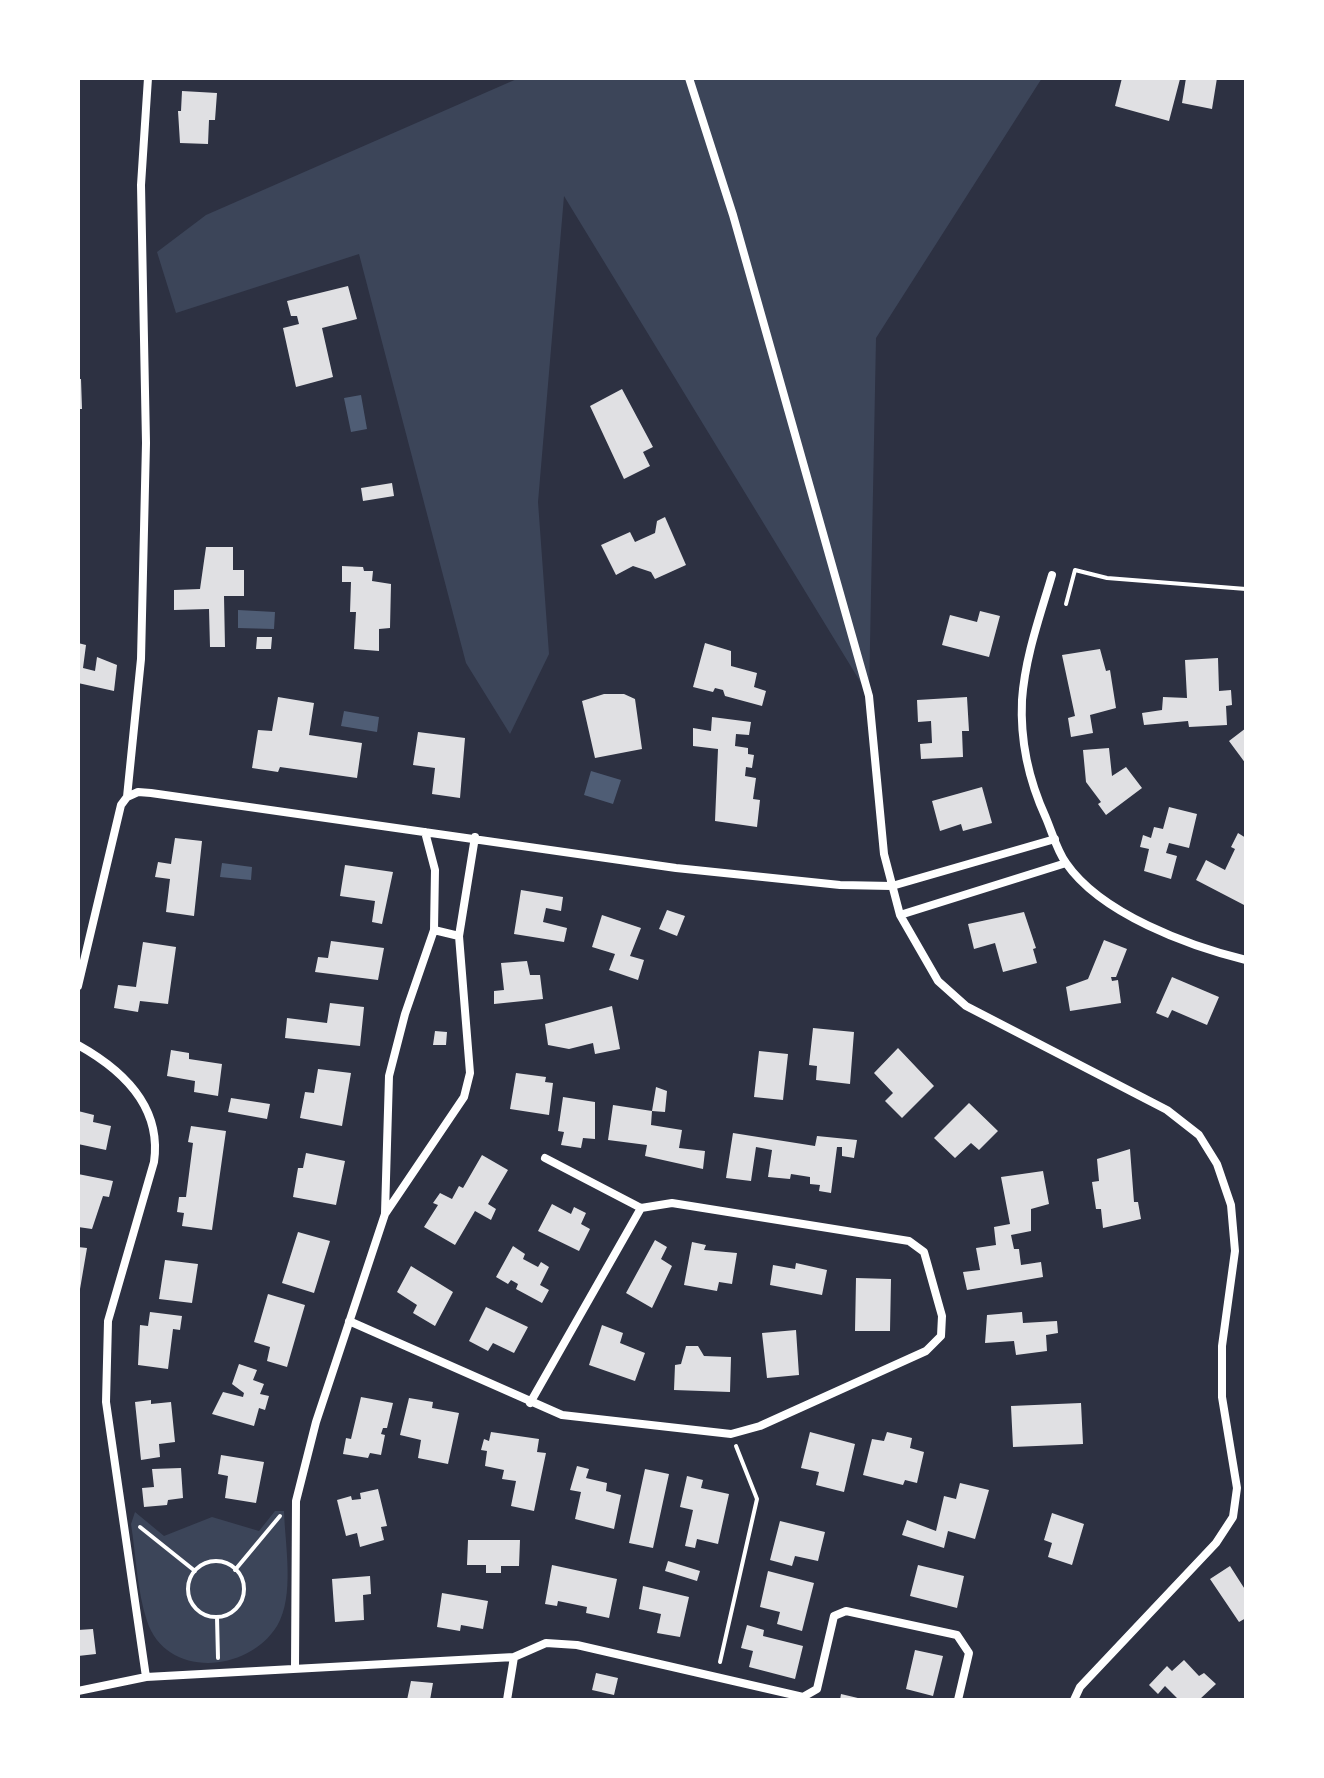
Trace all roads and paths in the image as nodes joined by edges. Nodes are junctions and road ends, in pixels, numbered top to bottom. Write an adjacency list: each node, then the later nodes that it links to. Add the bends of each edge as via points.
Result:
1 (148, 78): 6 (street, via 141,185 146,443 141,659)
2 (689, 78): 11 (street, via 869,696 884,854)
3 (1052, 575): 9 (street, via 1022,699 1032,787)
4 (1246, 589): 5 (path, via 1107,578 1075,570)
5 (1066, 604)
6 (127, 797): 7 (street, via 151,793); 16 (street)
7 (425, 832): 8 (street); 13 (street, via 435,870)
8 (475, 837): 11 (street, via 676,868); 14 (street)
9 (1055, 839): 10 (street); 11 (street)
10 (1066, 863): 12 (street); 15 (street, via 1121,910 1159,932)
11 (892, 886): 12 (street)
12 (900, 915): 37 (street, via 938,981 966,1006 1167,1110 1199,1135 1217,1164 1231,1205 1235,1251 1222,1346 1222,1397 1237,1488 1233,1517 1216,1543 1080,1687)
13 (434, 930): 14 (street); 20 (street, via 389,1076)
14 (459, 936): 20 (street, via 470,1073 464,1097)
15 (1246, 960)
16 (78, 986)
17 (78, 1045): 25 (street, via 106,1061 135,1089 151,1115 157,1139 108,1321 106,1402)
18 (545, 1158): 19 (street)
19 (641, 1208): 22 (street); 23 (street, via 672,1203 909,1241 924,1252 942,1316 941,1336 926,1351)
20 (385, 1214): 21 (street)
21 (349, 1321): 22 (street); 24 (street)
22 (530, 1403): 23 (street, via 562,1415)
23 (731, 1434): 32 (path, via 757,1499)
24 (296, 1501): 26 (path, via 288,1498 284,1511); 30 (street)
25 (121, 1512): 27 (path); 33 (street)
26 (235, 1570): 27 (path, via 215,1561); 28 (path, via 242,1581 242,1599 229,1614)
27 (195, 1571): 28 (path, via 188,1582 190,1600 202,1614)
28 (217, 1617): 31 (path)
29 (514, 1657): 30 (street); 32 (street, via 546,1643 577,1645); 35 (street)
30 (295, 1668): 31 (street)
31 (218, 1673): 33 (street)
32 (717, 1676): 36 (street, via 803,1697 817,1689 834,1616 846,1611 957,1635 969,1653)
33 (146, 1677): 34 (street)
34 (78, 1691)
35 (507, 1700)
36 (958, 1700)
37 (1074, 1700)

